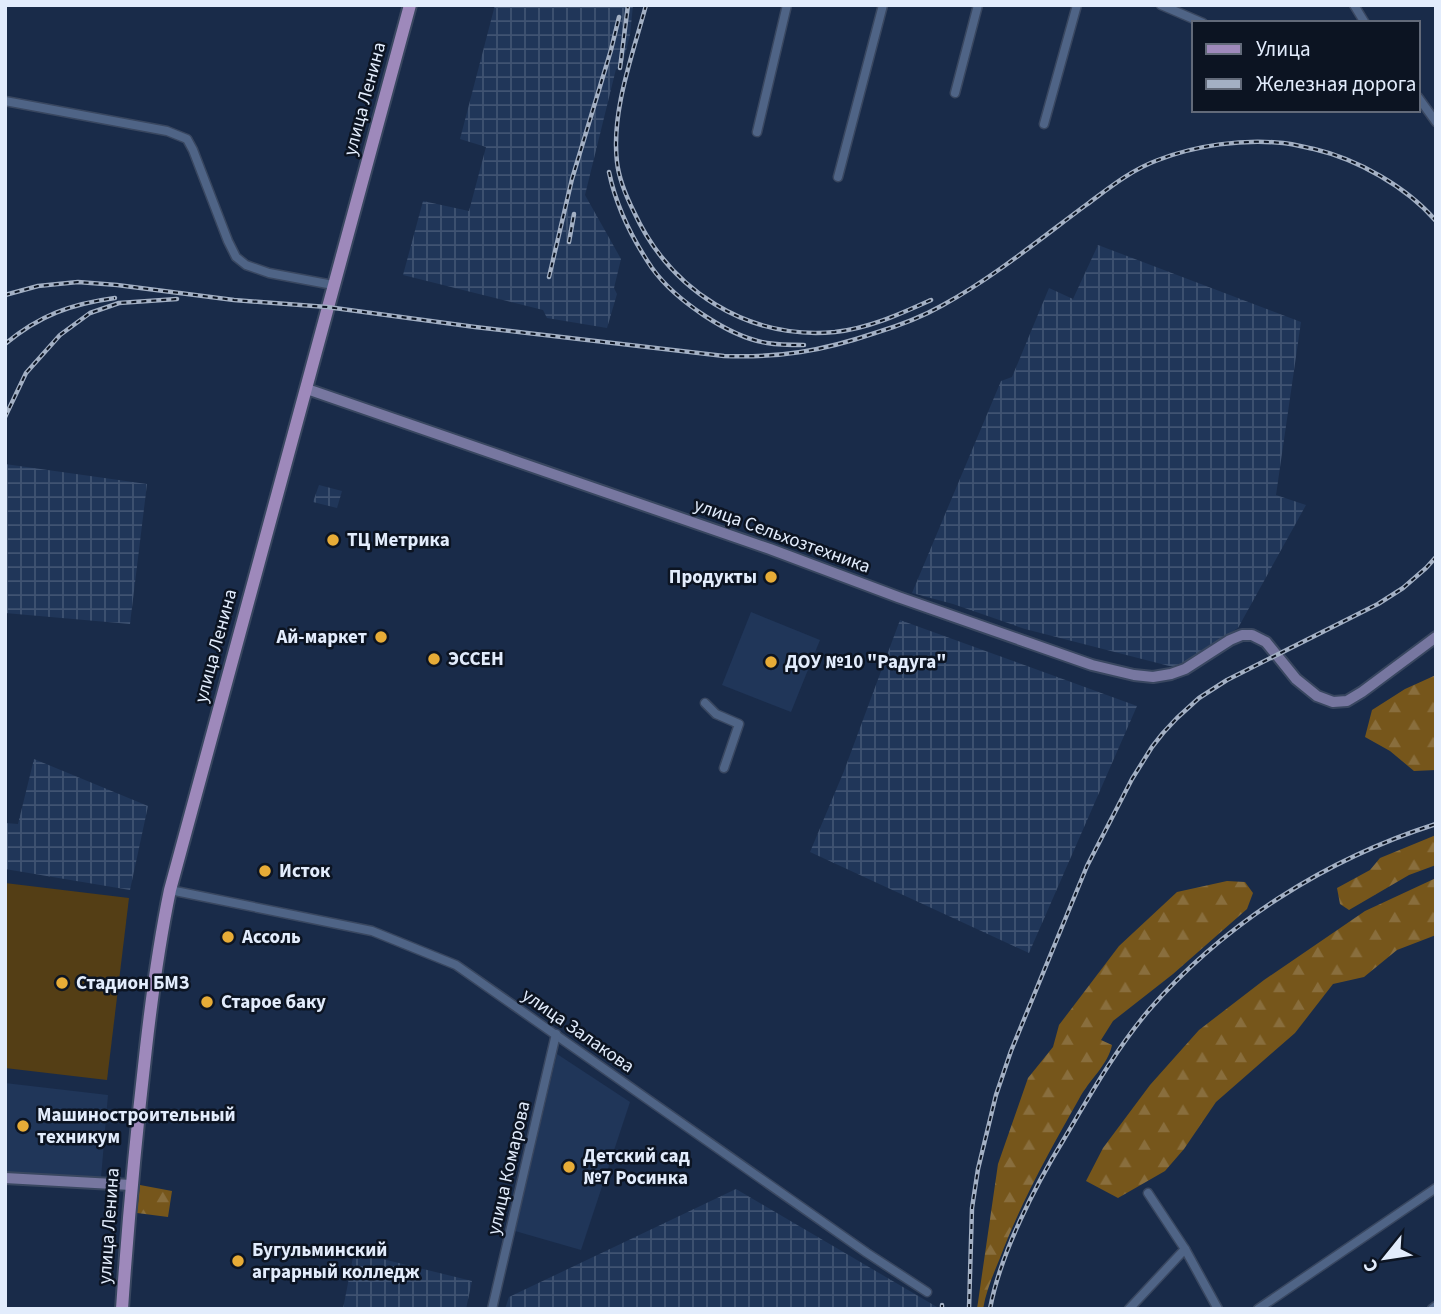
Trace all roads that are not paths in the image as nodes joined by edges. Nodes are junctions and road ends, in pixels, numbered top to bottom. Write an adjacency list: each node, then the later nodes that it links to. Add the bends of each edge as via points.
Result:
1 (410, 5): 17 (main road, улица Ленина)
2 (787, 5): 15 (street)
3 (883, 5): 16 (street)
4 (978, 5): 10 (street)
5 (1077, 5): 14 (street)
6 (1161, 5): 8 (street)
7 (1354, 5): 9 (street)
8 (1198, 21)
9 (1364, 21)
10 (955, 93)
11 (5, 101): 17 (street, via 167,131 187,139 236,257 268,273)
12 (1421, 106): 13 (street)
13 (1436, 122)
14 (1044, 124)
15 (757, 132)
16 (838, 177)
17 (333, 285): 18 (main road, улица Ленина)
18 (307, 389): 19 (street, улица Сельхозтехника, via 1092,665 1135,675 1171,674 1230,640 1252,635 1266,642 1296,679 1317,696 1348,701); 22 (main road, улица Ленина)
19 (1436, 637)
20 (705, 703): 21 (street, via 716,714 739,724)
21 (724, 768)
22 (170, 890): 23 (street, улица Залакова, via 372,931 456,965); 25 (main road, улица Ленина, via 155,976)
23 (556, 1034): 29 (street, улица Залакова); 31 (street, улица Комарова)
24 (5, 1178): 25 (street)
25 (131, 1185): 30 (main road, улица Ленина)
26 (1436, 1188): 34 (street)
27 (1148, 1193): 28 (street)
28 (1185, 1249): 32 (street); 33 (street)
29 (927, 1292)
30 (122, 1309)
31 (492, 1309)
32 (1129, 1309)
33 (1218, 1309)
34 (1258, 1309)

